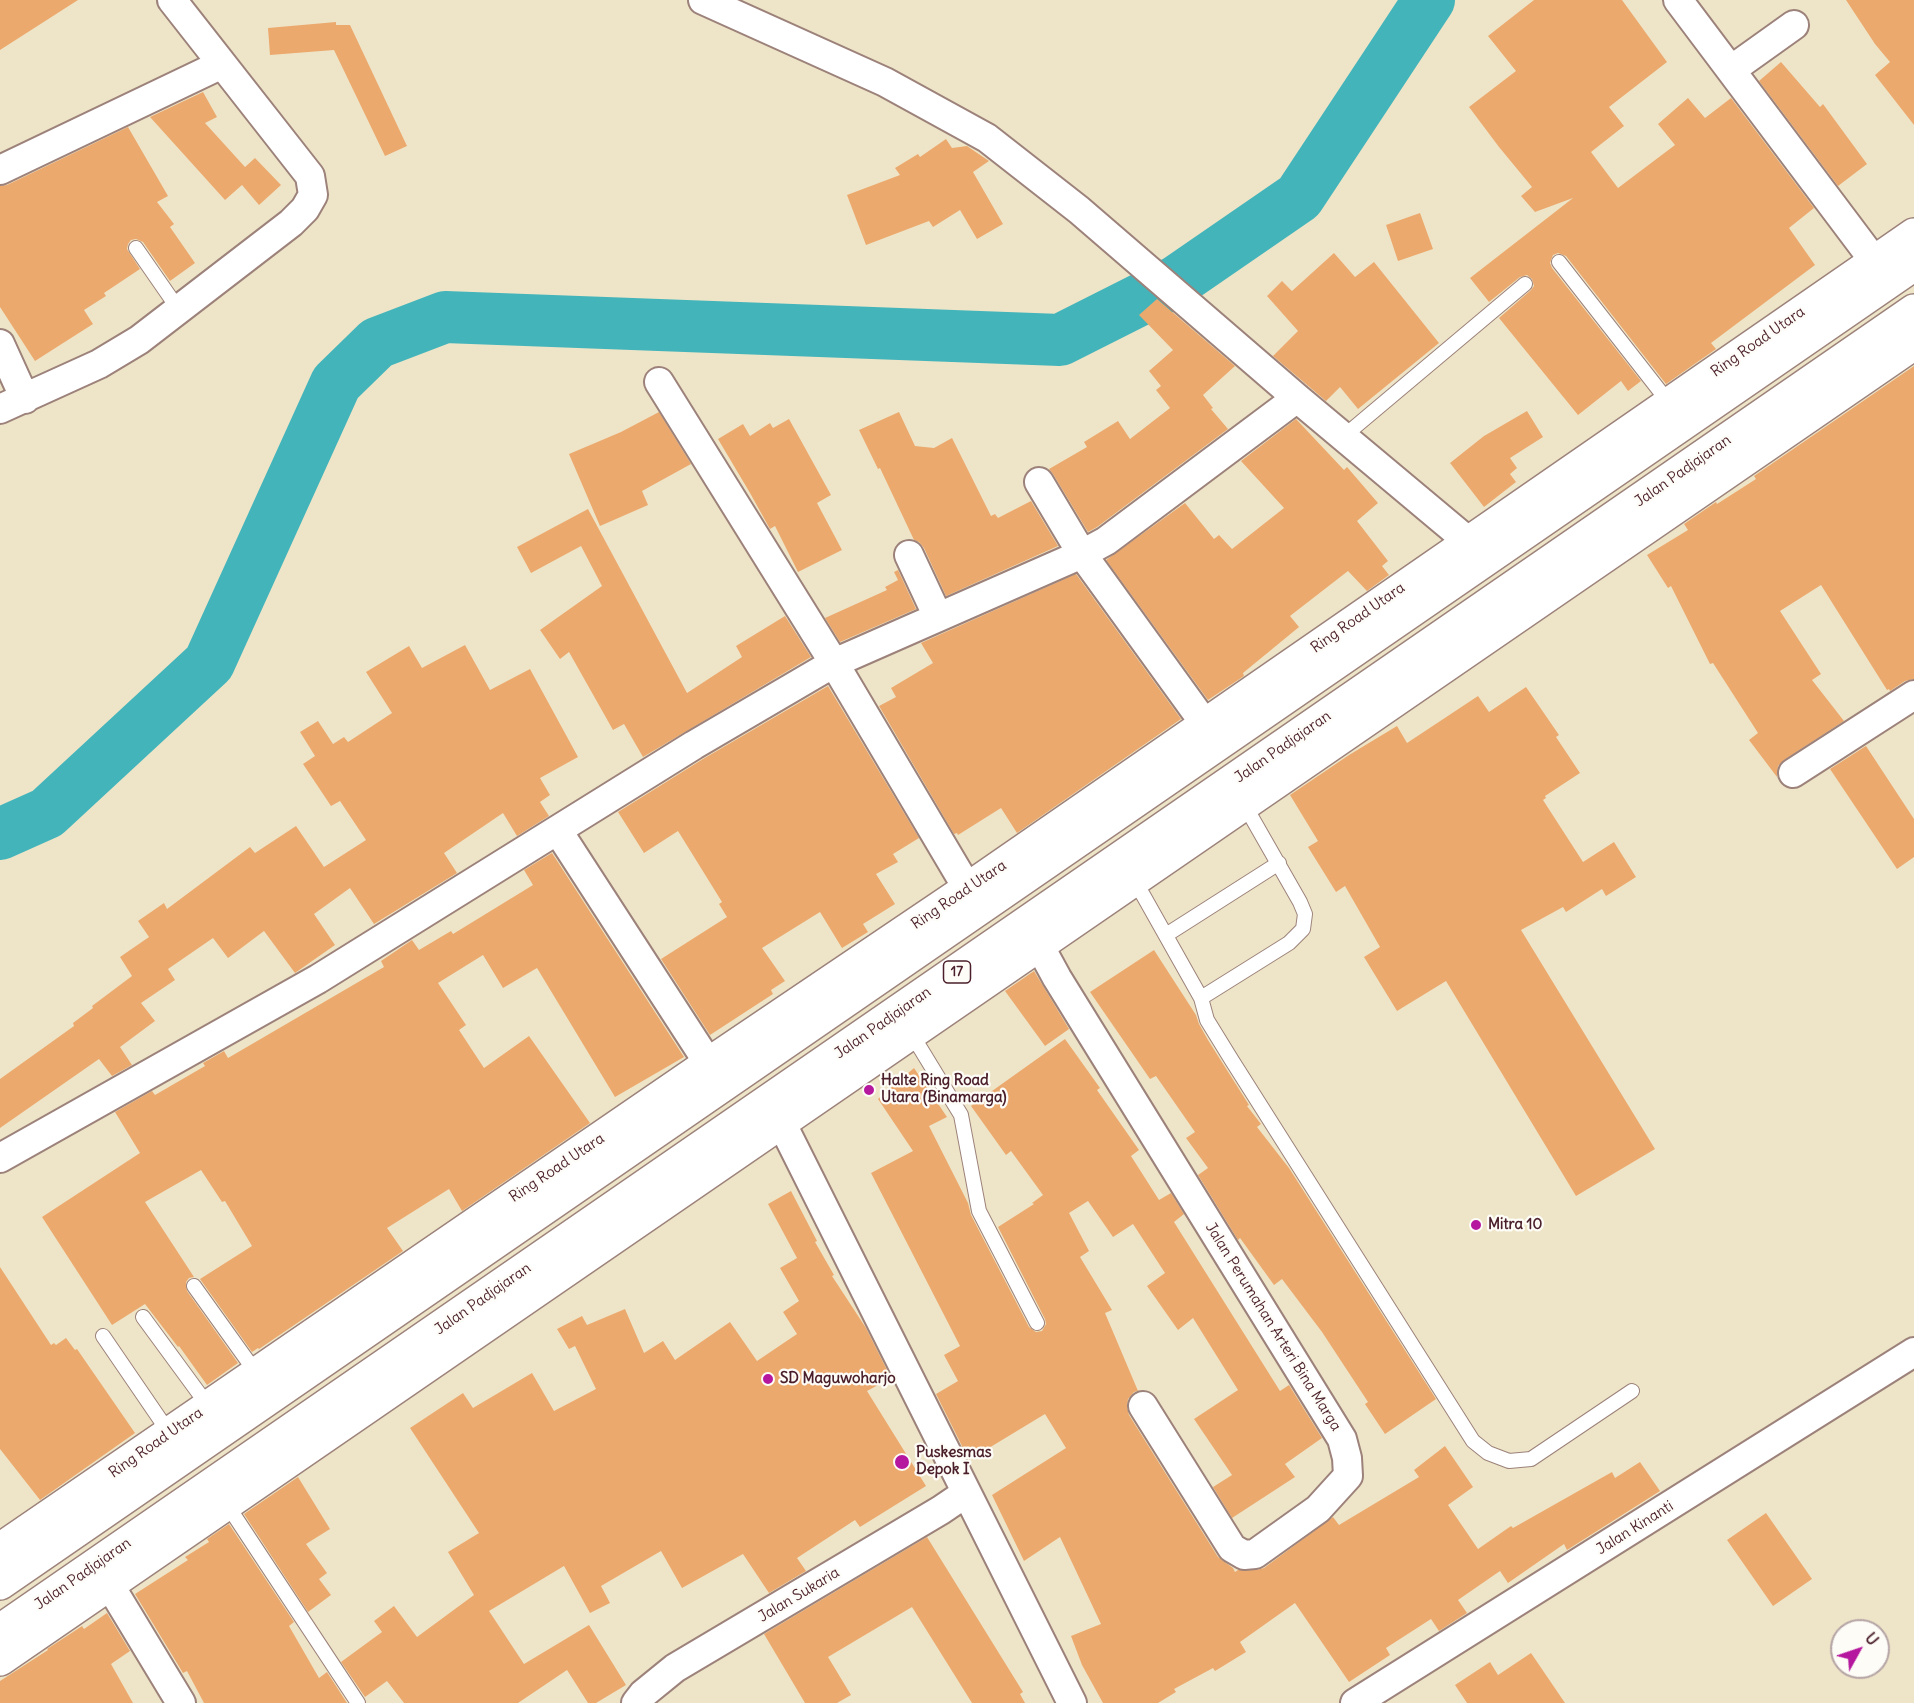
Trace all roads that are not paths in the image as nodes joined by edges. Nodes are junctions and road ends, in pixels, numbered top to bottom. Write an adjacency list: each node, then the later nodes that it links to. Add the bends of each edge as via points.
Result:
1 (172, 0): 5 (street)
2 (703, 0): 19 (street, via 885,82 987,138 1079,210)
3 (1678, 0): 6 (street)
4 (1794, 25): 6 (street)
5 (222, 64): 7 (street); 14 (street, via 310,176 313,195 291,223)
6 (1731, 70): 11 (street)
7 (0, 170)
8 (1914, 235): 11 (main road, Ring Road Utara)
9 (136, 248): 14 (lane)
10 (1559, 262): 21 (lane)
11 (1875, 262): 21 (main road, Ring Road Utara)
12 (1914, 264): 45 (main road, 17)
13 (1525, 284): 22 (lane)
14 (179, 310): 20 (street, via 99,364)
15 (1914, 311): 35 (main road, Jalan Padjajaran / 17)
16 (0, 344): 20 (street)
17 (1914, 344): 32 (main road)
18 (659, 382): 28 (street)
19 (1297, 398): 22 (street); 25 (street, via 1106,541)
20 (12, 404)
21 (1670, 404): 24 (main road, Ring Road Utara)
22 (1343, 436): 24 (street)
23 (1039, 482): 25 (street)
24 (1469, 542): 30 (main road, Ring Road Utara)
25 (1082, 554): 27 (street); 30 (street)
26 (909, 555): 27 (street)
27 (938, 617): 28 (street)
28 (834, 663): 33 (street); 36 (street)
29 (1914, 694): 31 (street)
30 (1205, 724): 36 (main road, Ring Road Utara)
31 (1793, 773)
32 (1244, 804): 34 (lane); 35 (main road)
33 (558, 831): 41 (street); 43 (street, via 318,979)
34 (1279, 863): 37 (lane); 39 (lane, via 1305,914 1303,929 1289,943)
35 (1126, 870): 37 (lane); 38 (main road); 44 (main road, Jalan Padjajaran / 17)
36 (970, 888): 41 (main road, Ring Road Utara)
37 (1166, 935): 39 (lane)
38 (1039, 945): 40 (main road); 53 (street, Jalan Perumahan Arteri Bina Marga, via 1342,1439 1348,1476 1318,1509 1255,1554 1244,1555 1232,1548)
39 (1201, 998): 52 (lane, via 1207,1020 1473,1441 1488,1453 1509,1461 1531,1459)
40 (911, 1033): 42 (main road); 48 (lane, via 961,1115 979,1211)
41 (709, 1064): 45 (main road, Ring Road Utara)
42 (781, 1122): 44 (main road); 56 (street)
43 (0, 1158)
44 (643, 1203): 57 (main road); 61 (main road, Jalan Padjajaran / 17)
45 (492, 1228): 51 (main road, Ring Road Utara); 59 (main road, 17)
46 (194, 1286): 51 (lane)
47 (143, 1317): 54 (lane)
48 (1037, 1323)
49 (103, 1336): 55 (lane)
50 (1914, 1352): 67 (street, Jalan Kinanti)
51 (256, 1374): 54 (main road, Ring Road Utara)
52 (1632, 1391)
53 (1143, 1406)
54 (208, 1407): 55 (main road, Ring Road Utara)
55 (170, 1434): 58 (main road, Ring Road Utara)
56 (966, 1493): 65 (street, Jalan Sukaria, via 675,1668); 66 (street)
57 (226, 1503): 60 (main road); 64 (lane)
58 (0, 1550)
59 (0, 1583)
60 (109, 1584): 62 (main road); 63 (street)
61 (0, 1631)
62 (0, 1659)
63 (181, 1703)
64 (358, 1703)
65 (636, 1703)
66 (1072, 1703)
67 (1355, 1703)

